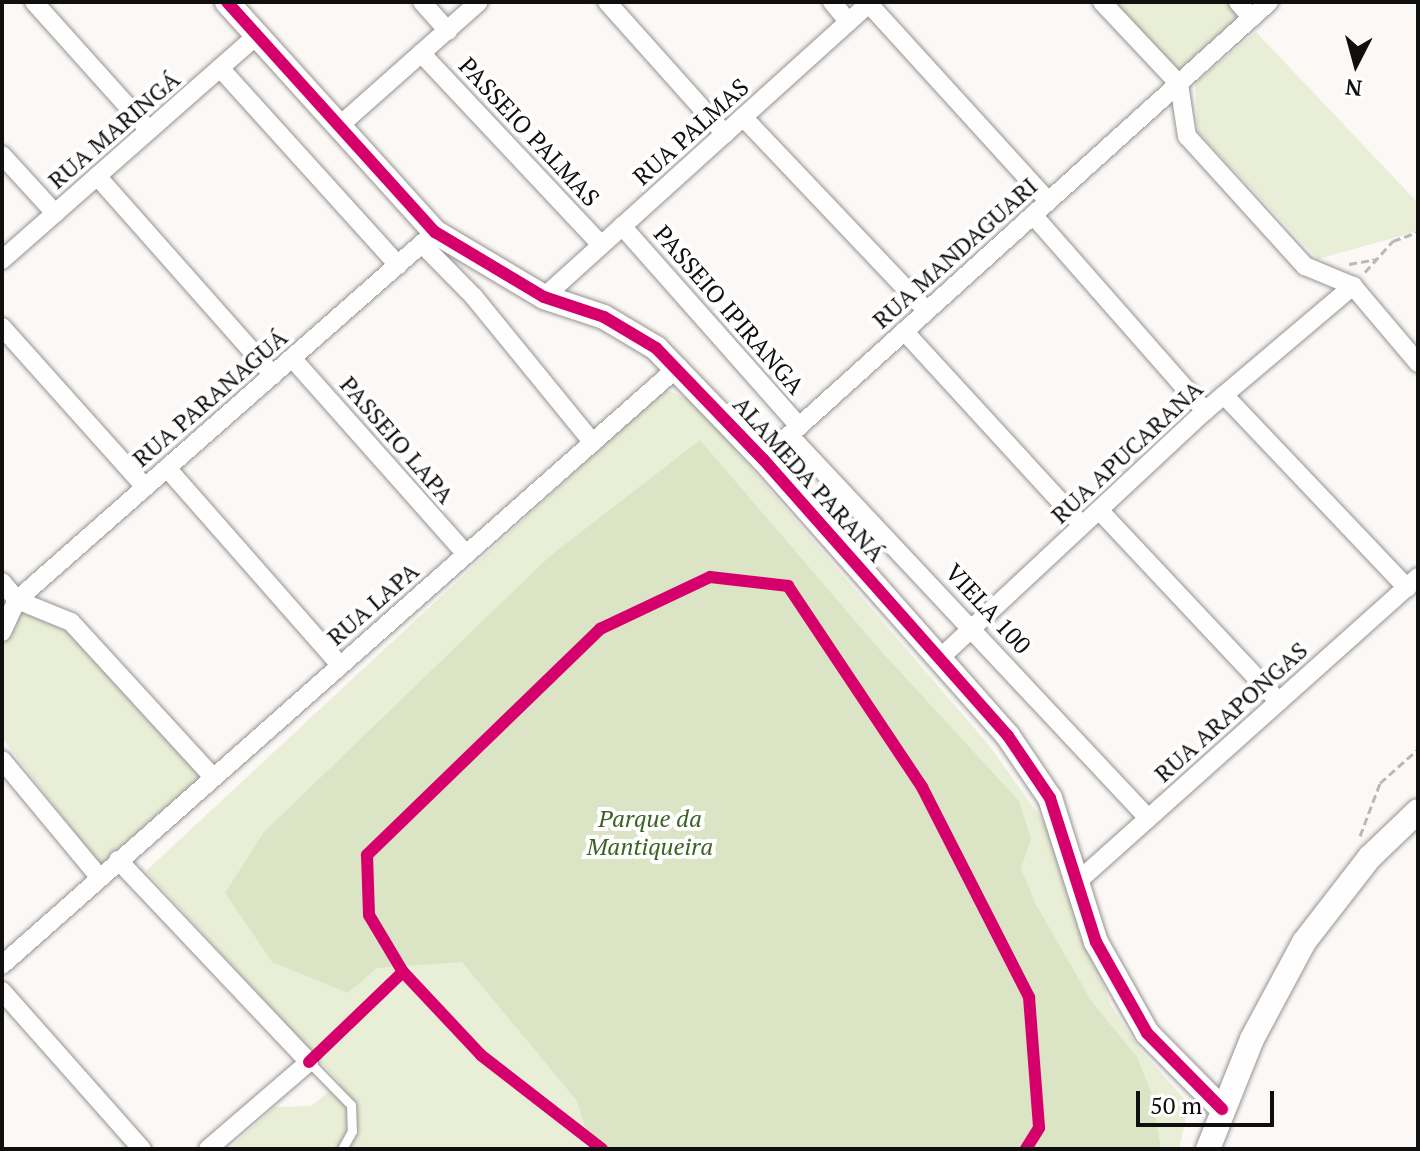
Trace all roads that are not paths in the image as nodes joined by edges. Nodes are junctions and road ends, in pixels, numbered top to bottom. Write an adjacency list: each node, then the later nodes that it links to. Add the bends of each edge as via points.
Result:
1 (34, 2): 20 (street)
2 (227, 2): 14 (street, ALAMEDA PARANÁ)
3 (422, 2): 13 (street)
4 (479, 2): 13 (street)
5 (607, 2): 21 (street)
6 (832, 2): 12 (street)
7 (1102, 2): 17 (street)
8 (1238, 2): 11 (street)
9 (1269, 2): 11 (street, RUA MANDAGUARI)
10 (870, 3): 12 (street, RUA PALMAS); 24 (street)
11 (1252, 18): 17 (street, RUA MANDAGUARI)
12 (849, 22): 18 (street, RUA PALMAS)
13 (448, 31): 15 (street)
14 (257, 35): 16 (street, RUA MARINGÁ); 19 (street, ALAMEDA PARANÁ)
15 (421, 53): 19 (street); 29 (street, PASSEIO PALMAS)
16 (220, 68): 20 (street, RUA MARINGÁ); 31 (street)
17 (1179, 84): 24 (street, RUA MANDAGUARI); 32 (street, via 1187,136 1305,266)
18 (743, 117): 21 (street, RUA PALMAS); 34 (street)
19 (338, 127): 28 (street, ALAMEDA PARANÁ)
20 (149, 130): 23 (street, RUA MARINGÁ)
21 (725, 134): 27 (street, RUA PALMAS)
22 (2, 155): 25 (street)
23 (97, 176): 25 (street, RUA MARINGÁ); 40 (street)
24 (1048, 201): 26 (street, RUA MANDAGUARI)
25 (55, 213): 30 (street, RUA MARINGÁ)
26 (1033, 215): 34 (street, RUA MANDAGUARI); 42 (street)
27 (622, 226): 29 (street, RUA PALMAS); 43 (street, PASSEIO IPIRANGA)
28 (429, 238): 31 (street, RUA PARANAGUÁ); 33 (street, ALAMEDA PARANÁ); 44 (street)
29 (601, 245): 33 (street, RUA PALMAS)
30 (2, 260)
31 (398, 265): 37 (street, RUA PARANAGUÁ)
32 (1353, 286): 38 (street); 41 (street, RUA APUCARANA)
33 (544, 297): 39 (street, ALAMEDA PARANÁ, via 604,317)
34 (927, 311): 36 (street, RUA MANDAGUARI)
35 (2, 327): 47 (street)
36 (904, 331): 43 (street, RUA MANDAGUARI); 49 (street)
37 (292, 358): 40 (street, RUA PARANAGUÁ); 50 (street, PASSEIO LAPA)
38 (1418, 363)
39 (678, 367): 44 (street, RUA LAPA); 45 (street, ALAMEDA PARANÁ)
40 (273, 375): 46 (street, RUA PARANAGUÁ)
41 (1224, 395): 42 (street, RUA APUCARANA); 52 (street)
42 (1205, 411): 48 (street, RUA APUCARANA)
43 (794, 430): 45 (street, RUA MANDAGUARI); 54 (street, VIELA 100)
44 (593, 443): 50 (street, RUA LAPA)
45 (763, 459): 56 (street, ALAMEDA PARANÁ)
46 (167, 468): 47 (street, RUA PARANAGUÁ); 57 (street)
47 (145, 487): 53 (street, RUA PARANAGUÁ)
48 (1099, 510): 49 (street, RUA APUCARANA); 58 (street)
49 (1082, 525): 54 (street, RUA APUCARANA)
50 (466, 554): 57 (street, RUA LAPA)
51 (2, 582): 53 (street)
52 (1412, 582): 58 (street, RUA ARAPONGAS)
53 (17, 600): 55 (street); 60 (street, via 71,622)
54 (974, 627): 56 (street, RUA APUCARANA); 62 (street, VIELA 100)
55 (2, 632)
56 (939, 659): 65 (street, ALAMEDA PARANÁ, via 1008,736 1050,798)
57 (340, 665): 60 (street, RUA LAPA)
58 (1279, 702): 62 (street, RUA ARAPONGAS)
59 (2, 760): 64 (street)
60 (213, 777): 63 (street, RUA LAPA)
61 (1418, 811): 69 (street, via 1370,857 1304,942)
62 (1148, 818): 65 (street, RUA ARAPONGAS)
63 (118, 860): 64 (street, RUA LAPA); 68 (street)
64 (99, 877): 66 (street, RUA LAPA)
65 (1076, 883): 69 (street, ALAMEDA PARANÁ, via 1096,942 1147,1033)
66 (2, 965)
67 (2, 991): 70 (street)
68 (309, 1062): 71 (street); 72 (lane, via 351,1105 352,1131)
69 (1222, 1109): 73 (street)
70 (142, 1149)
71 (208, 1149)
72 (342, 1149)
73 (1208, 1149)

